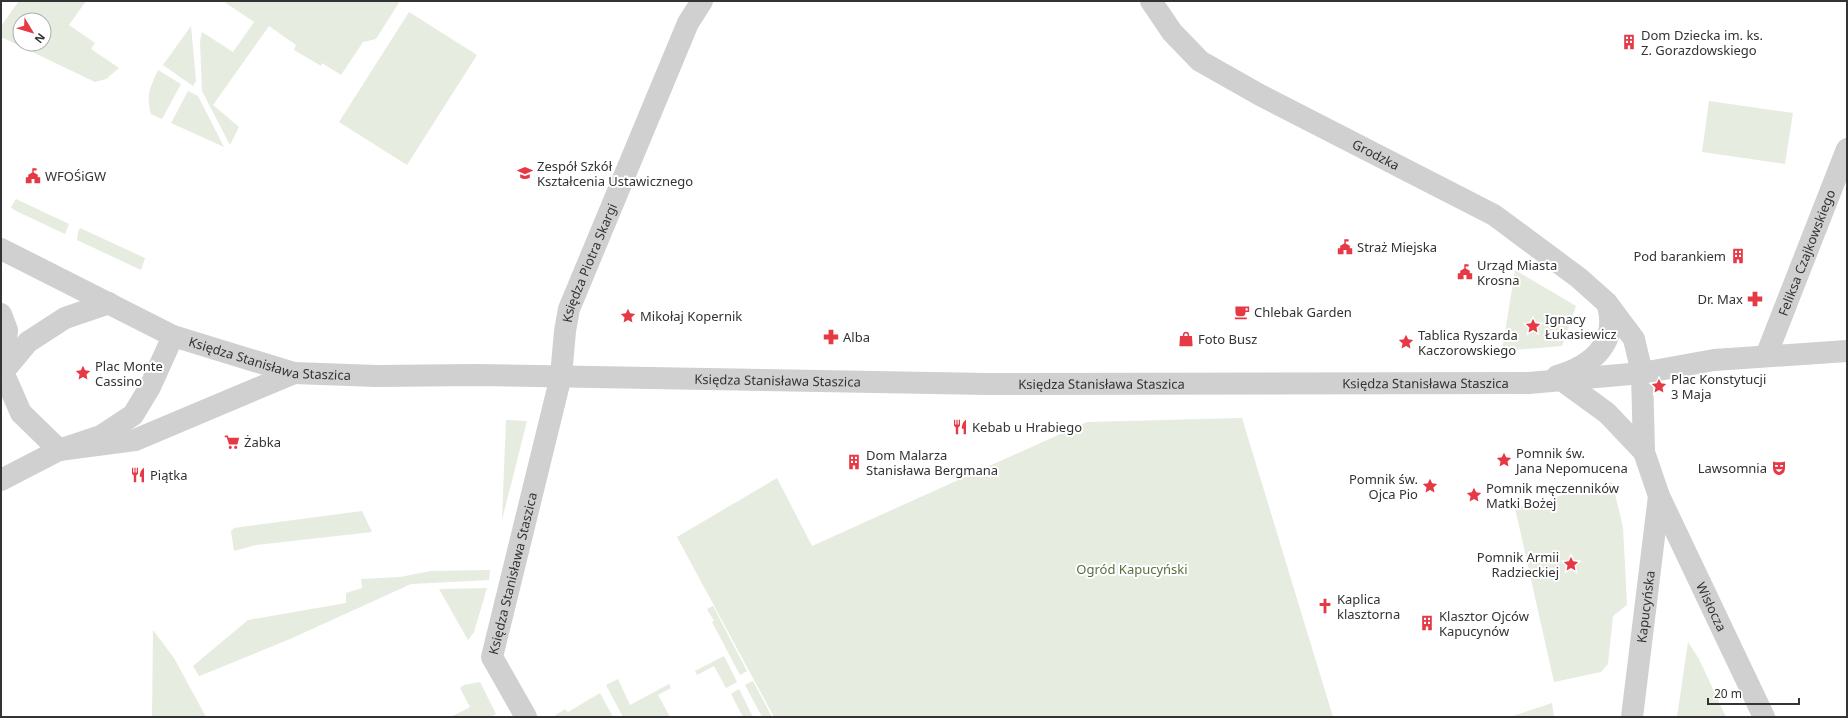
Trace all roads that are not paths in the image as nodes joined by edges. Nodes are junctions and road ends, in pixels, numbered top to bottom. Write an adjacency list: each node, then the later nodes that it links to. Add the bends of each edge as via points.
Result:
1 (702, 1): 14 (street, Księdza Piotra Skargi, via 688,23 569,310)
2 (1151, 1): 6 (street, Grodzka, via 1172,32 1200,61 1267,99 1494,215 1579,278)
3 (1847, 149): 10 (street, Feliksa Czajkowskiego)
4 (1, 249): 5 (street, Księdza Stanisława Staszica)
5 (109, 303): 8 (street, Księdza Stanisława Staszica); 11 (street, via 65,318 28,342)
6 (1607, 303): 13 (street, Grodzka, via 1634,339); 16 (street, via 1611,327 1600,353 1564,374)
7 (1, 314): 11 (street, via 7,330)
8 (173, 336): 12 (street, Księdza Stanisława Staszica); 17 (street, via 150,387 133,415 101,436)
9 (1847, 351): 10 (street)
10 (1766, 356): 13 (street, via 1692,363)
11 (2, 372): 17 (street, via 21,413)
12 (294, 373): 14 (street, Księdza Stanisława Staszica, via 376,376); 17 (street, via 135,440)
13 (1642, 373): 15 (street, Księdza Stanisława Staszica); 18 (street)
14 (561, 376): 16 (street, Księdza Stanisława Staszica, via 988,384); 21 (street, Księdza Stanisława Staszica, via 492,656)
15 (1563, 381): 16 (street, Księdza Stanisława Staszica); 18 (street, via 1607,413)
16 (1529, 383)
17 (59, 450): 19 (street)
18 (1644, 452): 20 (street)
19 (1, 480)
20 (1658, 496): 22 (street, Kapucyńska); 23 (street, Wisłocza)
21 (526, 717)
22 (1632, 717)
23 (1764, 717)

